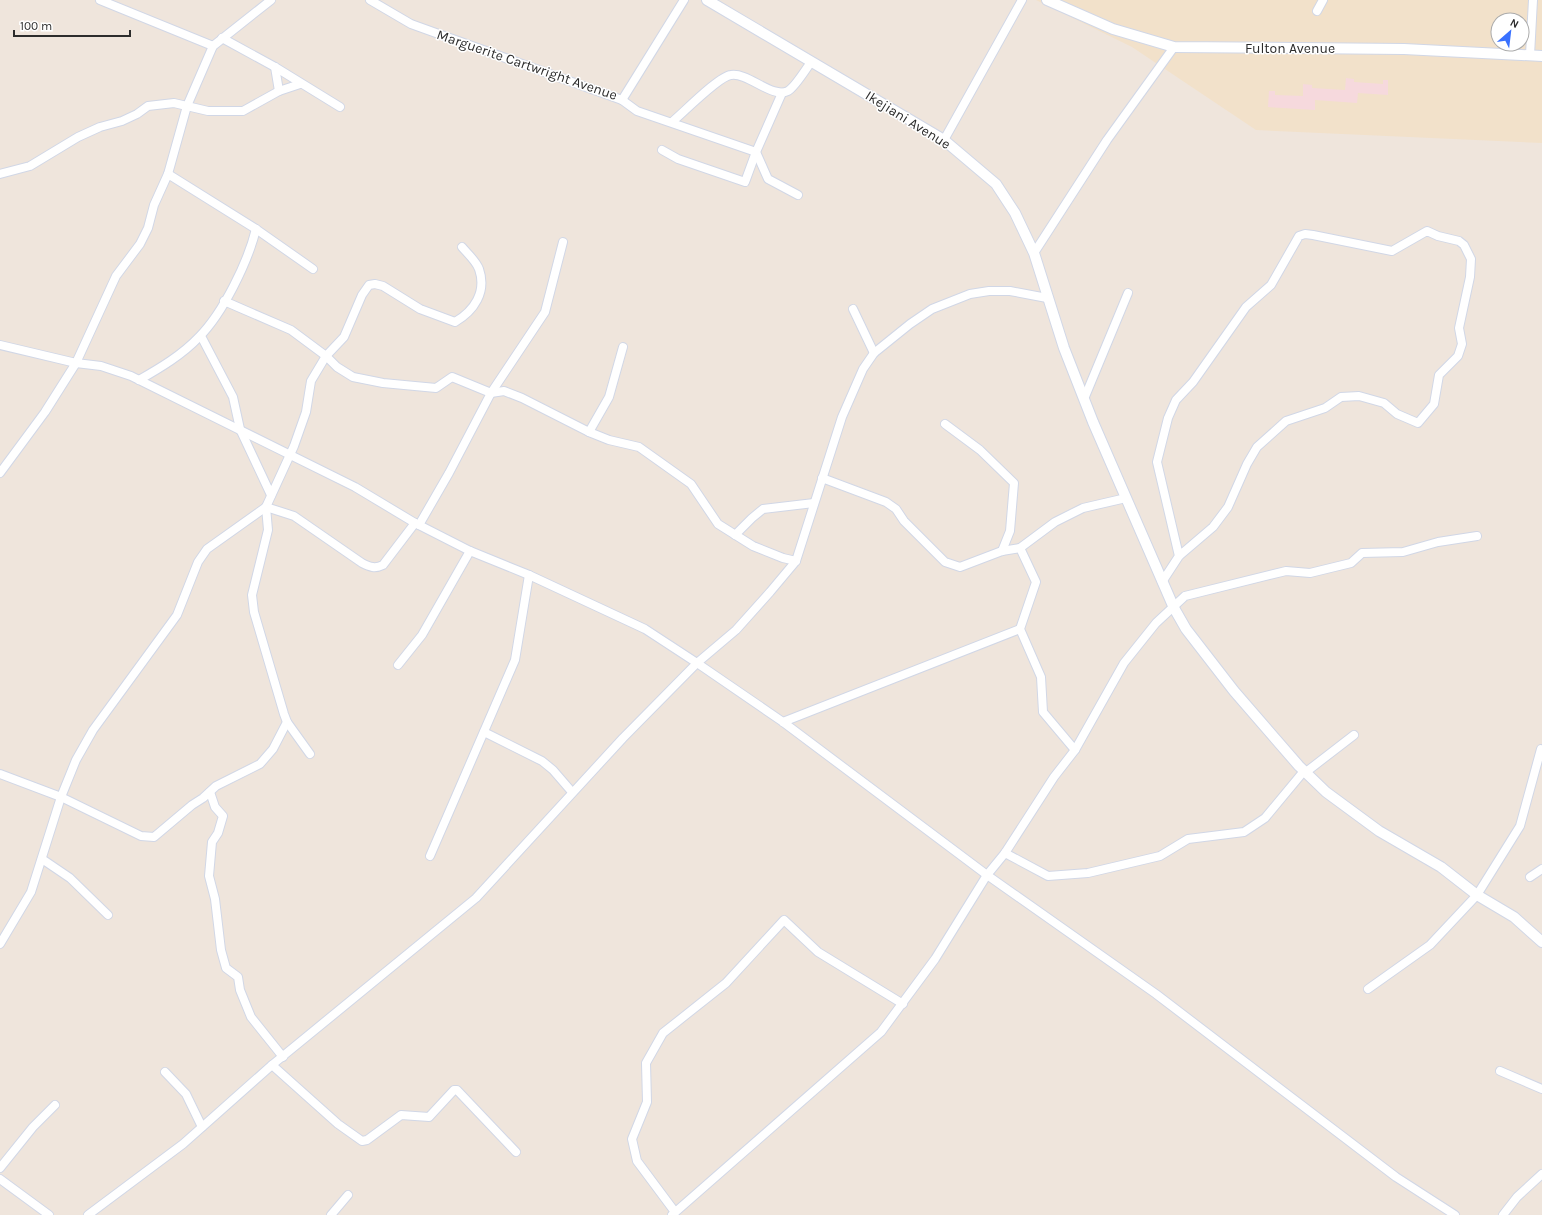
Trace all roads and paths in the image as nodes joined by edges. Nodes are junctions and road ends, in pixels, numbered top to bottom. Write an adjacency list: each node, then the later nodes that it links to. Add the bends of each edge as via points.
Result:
1 (100, 0): 12 (street)
2 (271, 0): 11 (street)
3 (370, 0): 21 (street, Marguerite Cartwright Avenue, via 411,24)
4 (684, 0): 21 (street, Marguerite Cartwright Avenue)
5 (707, 0): 16 (street, Ikejiani Avenue)
6 (1022, 0): 25 (street)
7 (1323, 0): 10 (street)
8 (1533, 0): 14 (street)
9 (1052, 1): 13 (street, Fulton Avenue, via 1113,29)
10 (1317, 11)
11 (222, 38): 12 (street); 17 (street)
12 (213, 46): 22 (street)
13 (1174, 47): 14 (street, Fulton Avenue, via 1404,49); 34 (street, via 1107,140)
14 (1530, 55): 15 (street, Fulton Avenue)
15 (1542, 56)
16 (811, 62): 20 (street, via 789,91); 25 (street, Ikejiani Avenue)
17 (275, 67): 18 (street); 19 (street)
18 (300, 84): 19 (street); 23 (street)
19 (279, 91): 22 (street, via 242,111 208,111)
20 (782, 93): 24 (street, via 738,75 724,76); 27 (street)
21 (622, 100): 24 (street, via 637,111)
22 (187, 106): 28 (street, via 174,102 148,106 122,121 78,136 30,166); 29 (street)
23 (340, 108)
24 (672, 122): 27 (street)
25 (944, 140): 34 (street, Ikejiani Avenue, via 996,184 1015,213)
26 (662, 150): 27 (street, via 678,159 745,182)
27 (756, 152): 30 (street, via 768,179)
28 (0, 174)
29 (168, 174): 31 (street); 45 (street, via 140,244 116,276)
30 (798, 195)
31 (256, 229): 35 (street); 38 (street, via 245,266)
32 (563, 242): 47 (street, via 545,312)
33 (462, 247): 44 (street, via 478,268 482,284 477,303 465,317 456,322 436,316 383,286 370,285 357,305 344,337)
34 (1034, 253): 37 (street, Ikejiani Avenue)
35 (313, 269)
36 (1128, 293): 48 (street)
37 (1047, 298): 43 (street, via 1010,291 970,294 932,309); 48 (street, Ikejiani Avenue)
38 (224, 301): 40 (street); 44 (street, via 291,330)
39 (853, 309): 43 (street)
40 (201, 336): 46 (street, via 179,355); 50 (street, via 233,397)
41 (0, 345): 45 (street)
42 (623, 347): 51 (street, via 609,397)
43 (874, 353): 54 (street, via 863,368 842,417)
44 (326, 356): 47 (street, via 353,377 383,383 436,388 452,377); 52 (street, via 311,381 306,412)
45 (76, 363): 46 (street, via 101,366); 53 (street, via 45,412)
46 (139, 380): 50 (street)
47 (490, 393): 51 (street, via 504,391 522,398); 59 (street, via 450,473)
48 (1084, 399): 56 (street, Ikejiani Avenue)
49 (945, 424): 64 (street, via 980,450 1014,483 1010,531)
50 (240, 429): 52 (street); 55 (street)
51 (590, 432): 60 (street, via 609,440 639,447 691,484 718,524)
52 (290, 455): 55 (street); 59 (street, via 355,486)
53 (0, 473)
54 (822, 478): 57 (street); 64 (street, via 886,502 896,509 904,521 945,562 960,567)
55 (270, 495): 58 (street)
56 (1126, 498): 62 (street, via 1084,508 1055,522); 68 (street, Ikejiani Avenue)
57 (814, 503): 60 (street, via 763,509); 66 (street)
58 (266, 507): 59 (street, via 294,516 362,563 377,568 383,565); 73 (street, via 268,530 252,595 254,612); 84 (street, via 207,549 198,562 177,615 93,730 76,760)
59 (417, 524): 63 (street)
60 (735, 535): 66 (street, via 753,546)
61 (1477, 536): 69 (street, via 1438,542 1403,552 1362,553 1351,563 1310,573 1286,572 1236,582 1185,596)
62 (1020, 548): 64 (street); 70 (street, via 1036,582)
63 (470, 550): 67 (street); 72 (street, via 422,635)
64 (1002, 551)
65 (1179, 556): 65 (street, via 1157,462 1168,418 1176,400 1193,382 1246,307 1271,285 1299,236 1313,235 1392,251 1427,231 1464,245 1471,259 1470,277 1459,328 1462,344 1458,356 1439,375 1434,404 1418,423 1397,414 1384,404 1359,396 1341,396 1325,408 1286,421 1257,447 1228,507 1213,527); 68 (street)
66 (796, 561): 71 (street, via 736,630)
67 (528, 575): 71 (street, via 645,629); 75 (street, via 515,660)
68 (1162, 582): 69 (street, Ikejiani Avenue)
69 (1174, 608): 77 (street, via 1156,623 1124,663); 80 (street, Ikejiani Avenue, via 1186,629 1234,691)
70 (1020, 629): 74 (street); 77 (street, via 1041,677 1043,712)
71 (697, 663): 74 (street); 83 (street)
72 (398, 665)
73 (287, 722): 79 (street); 82 (street, via 274,749 260,764 216,786)
74 (783, 722): 89 (street)
75 (484, 732): 83 (street, via 542,761); 86 (street)
76 (1354, 735): 80 (street)
77 (1075, 750): 85 (street, via 1057,772)
78 (1541, 750): 91 (street, via 1520,826)
79 (310, 754)
80 (1304, 771): 85 (street, via 1265,818 1244,832 1188,839 1160,856 1088,873 1048,876); 91 (street, Ikejiani Avenue, via 1326,792 1379,831 1441,867)
81 (0, 774): 84 (street)
82 (210, 792): 84 (street, via 154,836 142,836); 97 (street, via 215,807 223,816 218,833 212,842 209,876 215,899 221,950 226,968 238,977 240,990 251,1017)
83 (572, 792): 97 (street, via 476,898)
84 (61, 797): 87 (street)
85 (1005, 852): 89 (street)
86 (430, 856)
87 (42, 859): 92 (street, via 70,878); 94 (street, via 31,892)
88 (1542, 869): 90 (street)
89 (987, 875): 96 (street); 113 (street, via 1156,994 1396,1177)
90 (1530, 876)
91 (1477, 895): 93 (street, Ikejiani Avenue, via 1514,917); 95 (street, via 1430,945)
92 (108, 915)
93 (1542, 942)
94 (0, 944)
95 (1368, 989)
96 (903, 1004): 109 (street, via 881,1032); 109 (street, via 818,952 784,920 726,983 663,1033 646,1062 646,1102 632,1139 637,1162)
97 (283, 1056): 98 (street)
98 (272, 1065): 103 (street); 104 (street, via 338,1124 362,1141 401,1115 429,1117 454,1090 457,1090)
99 (1500, 1070): 101 (street)
100 (165, 1072): 103 (street, via 186,1094)
101 (1542, 1089)
102 (55, 1105): 105 (street, via 33,1127)
103 (202, 1127): 111 (street)
104 (516, 1152)
105 (0, 1168)
106 (1542, 1174): 114 (street, via 1517,1197)
107 (0, 1179): 110 (street)
108 (348, 1195): 112 (street)
109 (674, 1214)
110 (49, 1215)
111 (88, 1215)
112 (331, 1215)
113 (1455, 1215)
114 (1503, 1215)

